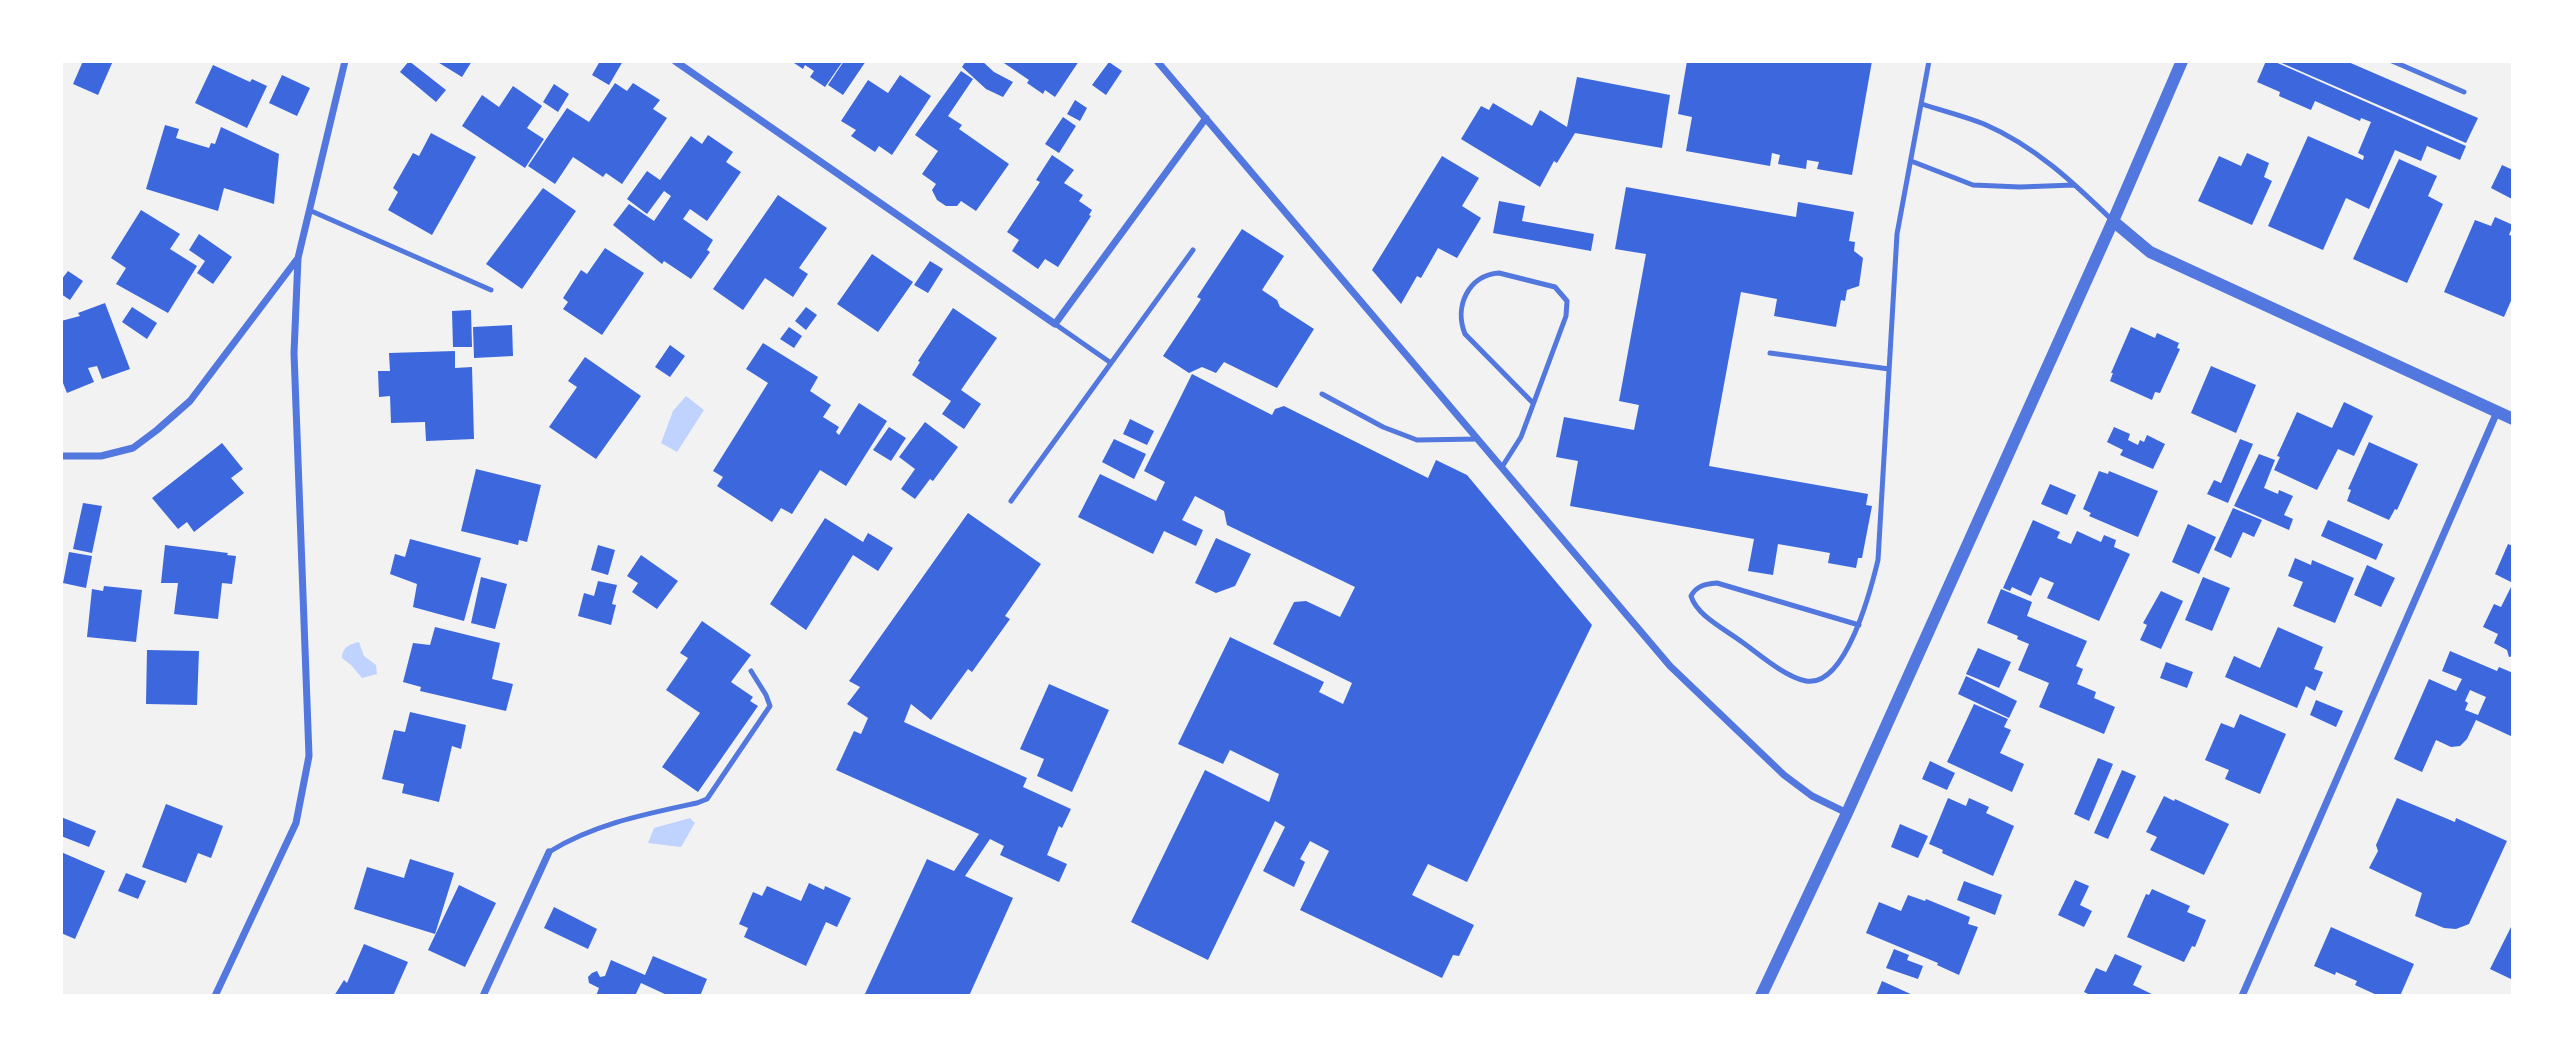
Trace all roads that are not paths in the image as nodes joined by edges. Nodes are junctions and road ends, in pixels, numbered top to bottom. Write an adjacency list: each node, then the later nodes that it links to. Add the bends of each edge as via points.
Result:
1 (345, 61): 12 (street)
2 (675, 61): 17 (street)
3 (1157, 61): 9 (street)
4 (1929, 61): 8 (lane)
5 (2182, 61): 13 (street)
6 (2392, 61): 7 (lane)
7 (2465, 92)
8 (1922, 104): 10 (lane); 11 (lane, via 1984,124 2027,147)
9 (1206, 118): 17 (street); 25 (street)
10 (1911, 161): 11 (lane, via 1973,185); 20 (lane, via 1898,234)
11 (2074, 185): 13 (lane)
12 (309, 210): 15 (street); 16 (lane)
13 (2113, 221): 23 (street, via 2150,252); 31 (street)
14 (1193, 250): 19 (lane)
15 (298, 258): 26 (street, via 190,401 157,430 133,448 101,456); 33 (street, via 294,353 309,756 296,823)
16 (491, 290)
17 (1055, 324): 19 (lane)
18 (1770, 353): 20 (lane)
19 (1111, 363): 28 (lane)
20 (1889, 369): 29 (lane, via 1878,560)
21 (1322, 394): 25 (lane, via 1417,440)
22 (1533, 403): 22 (lane, via 1566,316 1567,301 1555,287 1490,274 1464,295 1461,324 1465,334); 27 (lane, via 1521,437)
23 (2497, 412): 24 (street); 36 (street)
24 (2513, 419)
25 (1478, 439): 27 (street)
26 (61, 456)
27 (1502, 467): 31 (street, via 1670,666 1784,775 1812,796)
28 (1011, 501)
29 (1859, 625): 29 (lane, via 1830,673 1824,679 1808,681 1773,664 1707,616 1691,596 1704,584 1717,583)
30 (751, 671): 32 (lane, via 770,706 707,799 600,827)
31 (1847, 813): 35 (street)
32 (550, 852): 34 (street)
33 (215, 996)
34 (482, 996)
35 (1761, 996)
36 (2242, 996)

